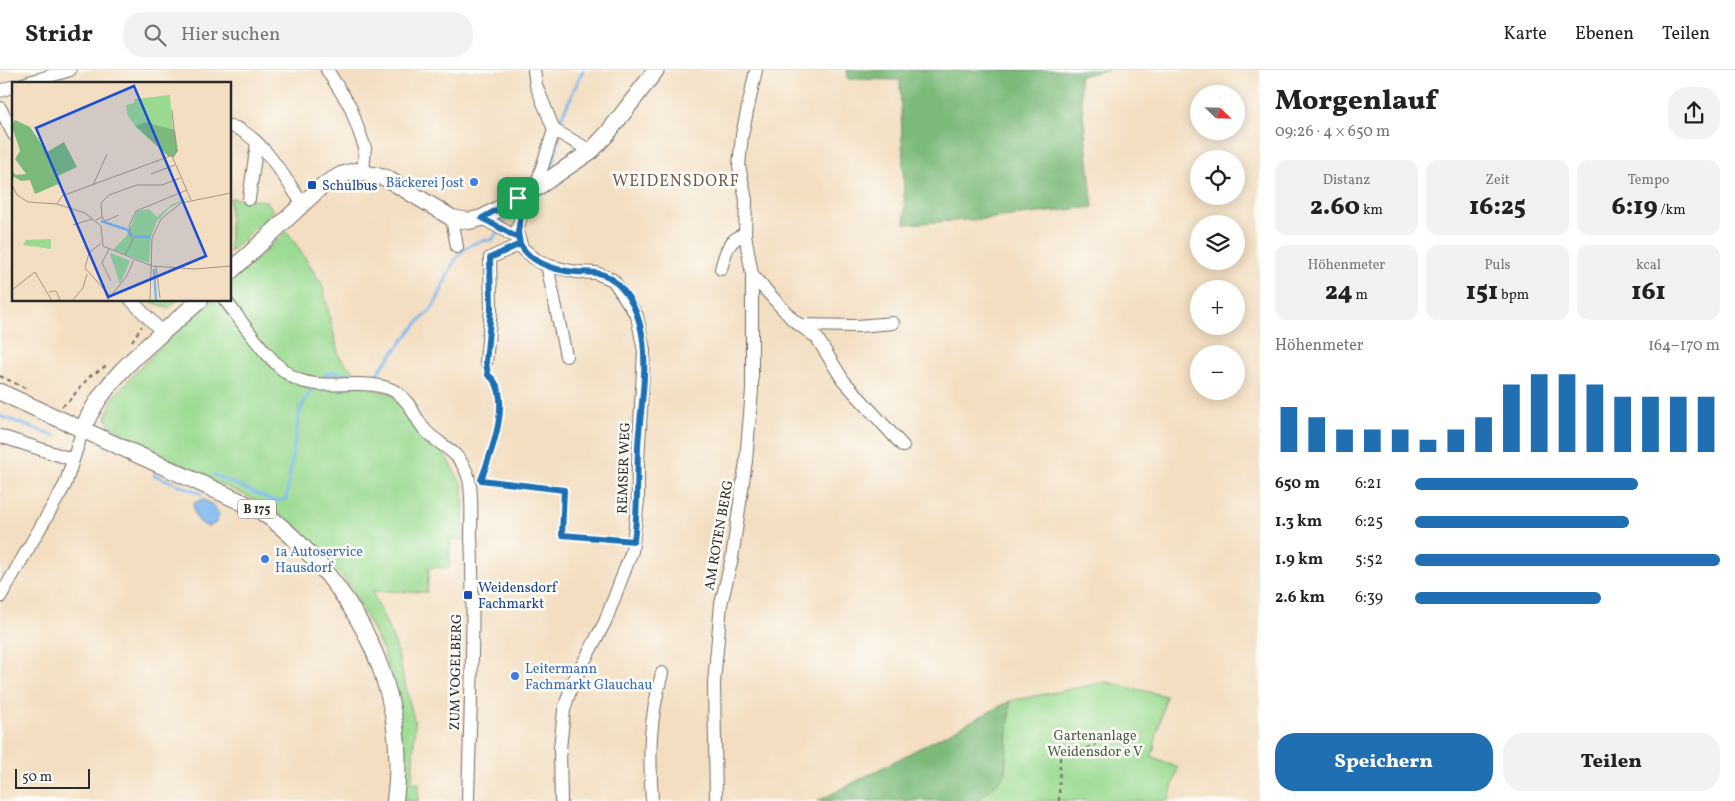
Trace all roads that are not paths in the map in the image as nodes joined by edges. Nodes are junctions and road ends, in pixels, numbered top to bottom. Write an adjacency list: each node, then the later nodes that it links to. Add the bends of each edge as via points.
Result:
1 (70, 70): 6 (street)
2 (327, 70): 15 (street, via 350,106 365,148)
3 (534, 70): 11 (street, via 536,85)
4 (656, 70): 14 (main road)
5 (756, 70): 22 (street, AM ROTEN BERG, via 739,166 746,200)
6 (30, 82)
7 (12, 87): 8 (street)
8 (0, 91)
9 (0, 108): 12 (street)
10 (231, 126): 13 (street, via 244,131)
11 (554, 130): 14 (street); 16 (street)
12 (12, 131)
13 (257, 143): 18 (street); 19 (street)
14 (591, 151): 16 (main road)
15 (364, 172): 19 (main road, via 340,175); 20 (main road, via 386,178)
16 (535, 189): 17 (main road)
17 (518, 198): 21 (main road); 23 (street, via 522,211)
18 (249, 199)
19 (302, 203): 27 (main road)
20 (452, 218): 21 (main road, via 469,221); 24 (street)
21 (482, 218): 23 (street, REMSER WEG)
22 (745, 234): 26 (street, via 737,236 729,245); 28 (street, AM ROTEN BERG)
23 (519, 241): 25 (street, REMSER WEG, via 528,255); 36 (street, via 490,258 491,309)
24 (457, 247)
25 (547, 265): 35 (street); 46 (street, REMSER WEG, via 565,271 606,275 613,280 637,316 644,352 634,541 605,622 572,684 564,710 560,749)
26 (721, 269)
27 (231, 271)
28 (752, 275): 33 (street); 48 (street, AM ROTEN BERG, via 752,390 746,462 732,558 721,604 714,683)
29 (132, 301): 34 (street)
30 (199, 301): 34 (main road)
31 (226, 301): 45 (street, ZUM VOGELBERG, via 274,362 298,380 394,390 409,403 425,430 447,446 475,480)
32 (892, 323): 33 (street)
33 (800, 325): 40 (street, via 817,338 843,380)
34 (163, 333): 38 (main road, via 116,378 98,400)
35 (566, 356)
36 (486, 362)
37 (0, 392): 38 (main road, B 175)
38 (83, 429): 41 (street); 44 (main road, B 175, via 271,517 304,547 338,587 356,612 371,642 393,712 398,750)
39 (0, 436): 41 (street)
40 (903, 446)
41 (71, 459): 42 (street, via 69,476)
42 (0, 597)
43 (662, 673): 47 (street, via 649,737)
44 (395, 801)
45 (468, 801)
46 (561, 801)
47 (652, 801)
48 (716, 801)

